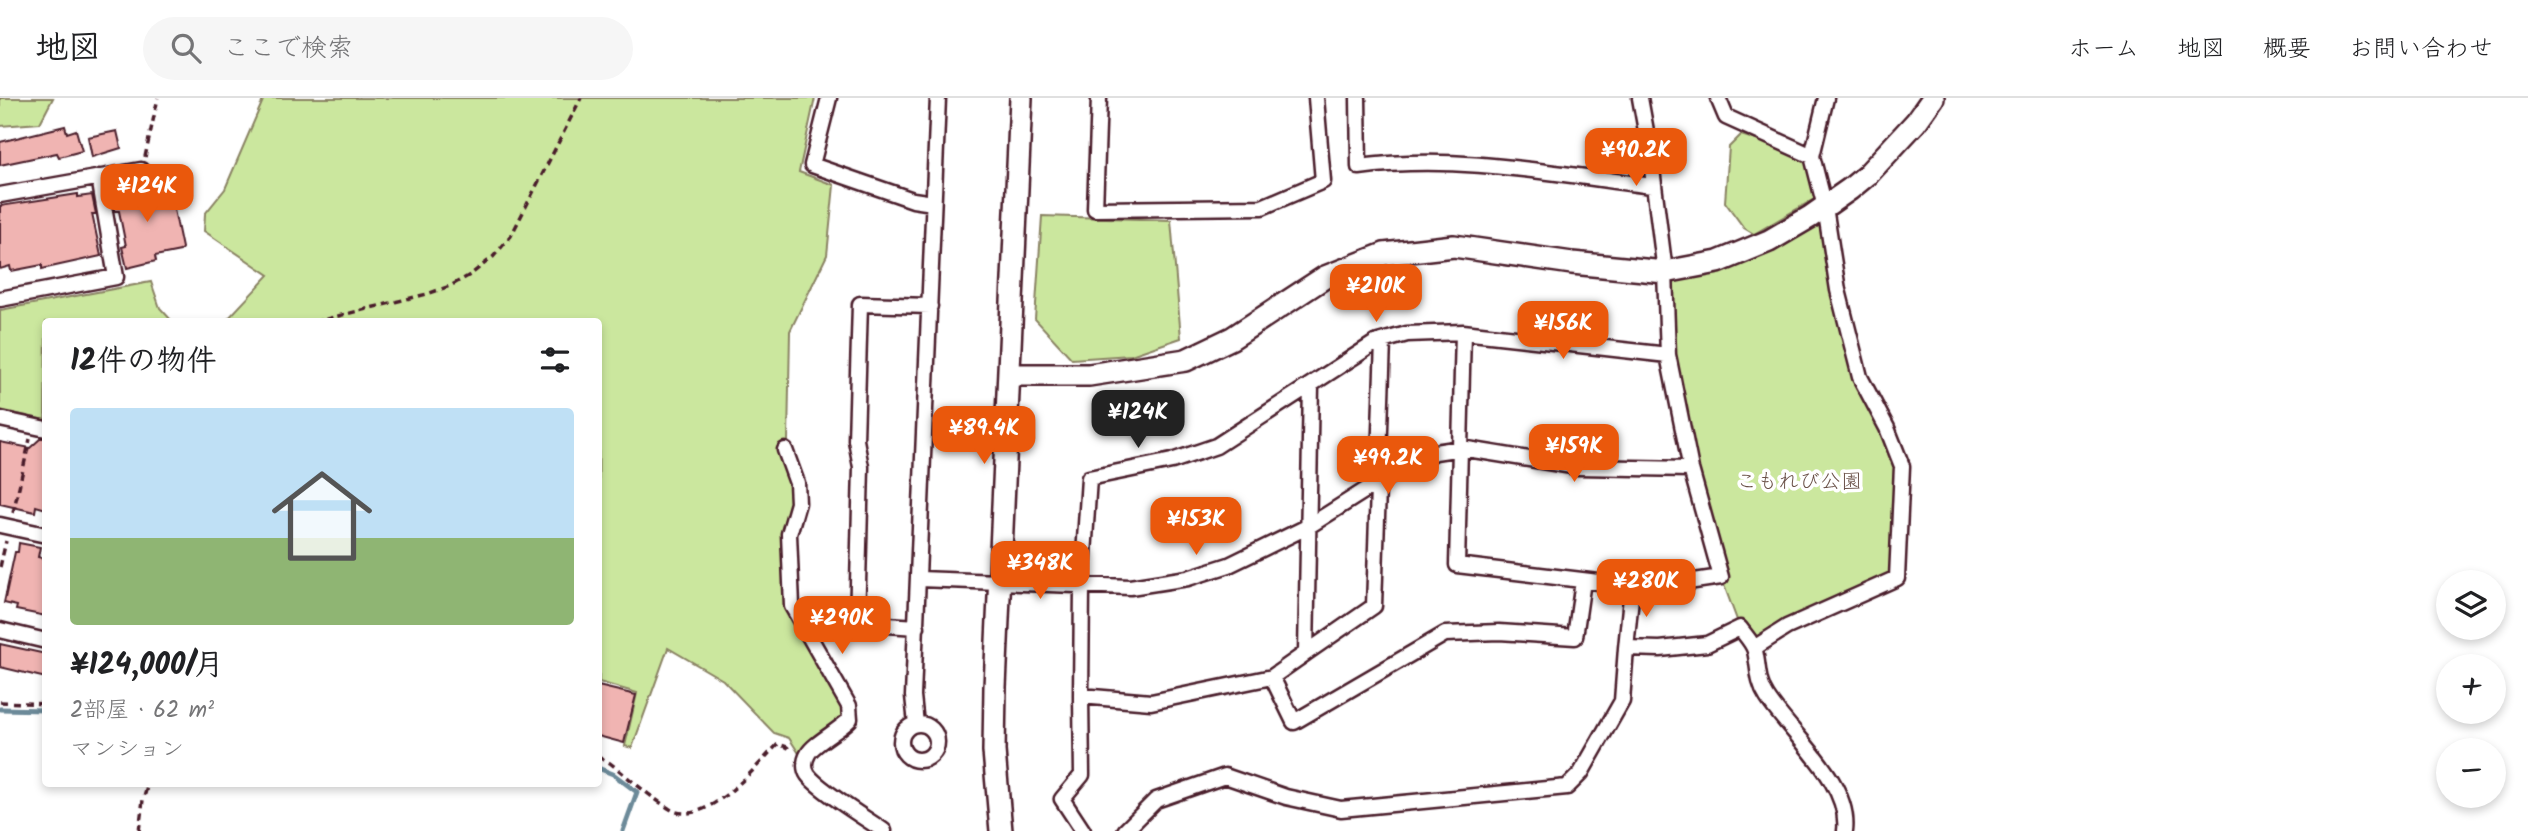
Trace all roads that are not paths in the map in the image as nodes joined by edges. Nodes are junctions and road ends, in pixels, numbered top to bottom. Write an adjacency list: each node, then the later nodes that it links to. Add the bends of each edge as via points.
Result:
1 (829, 98): 16 (street, via 812,165)
2 (938, 98): 16 (street)
3 (1021, 98): 24 (street)
4 (1099, 98): 5 (street, via 1095,209 1262,207 1323,181)
5 (1316, 98)
6 (1358, 98): 14 (street, via 1359,167 1417,161)
7 (1640, 98): 14 (street)
8 (1718, 98): 11 (street, via 1727,117)
9 (1826, 98): 11 (street)
10 (1933, 98): 17 (street, via 1867,175)
11 (1812, 156): 17 (street)
12 (141, 170): 13 (street)
13 (99, 177): 15 (street); 19 (street, via 116,277)
14 (1653, 186): 18 (street)
15 (0, 195)
16 (933, 203): 20 (street)
17 (1825, 207): 18 (street, via 1769,241 1718,262); 44 (street, via 1838,290 1860,377 1902,466 1897,578)
18 (1665, 272): 23 (street); 24 (street, via 1454,246 1384,254 1325,276 1232,338 1186,360 1089,376)
19 (0, 299)
20 (930, 306): 35 (street); 40 (street, via 860,304 856,623)
21 (1463, 332): 22 (street, via 1407,334); 23 (street); 28 (street)
22 (1383, 341): 25 (street); 31 (street)
23 (1668, 355): 30 (street)
24 (1010, 375): 36 (street)
25 (1311, 385): 33 (street); 38 (street, via 1216,446 1172,461 1089,478)
26 (0, 419): 27 (street)
27 (39, 428)
28 (1461, 448): 30 (street, via 1578,467); 31 (street, via 1435,453); 37 (street, via 1457,565)
29 (785, 450): 49 (street, via 797,483 798,503 789,534 792,606 849,706 850,719 808,751 804,765 821,787)
30 (1691, 469): 39 (street, via 1721,577)
31 (1380, 481): 33 (street); 45 (street, via 1374,606)
32 (5, 526): 34 (street)
33 (1309, 526): 38 (street, via 1229,565 1188,578 1130,587); 45 (street)
34 (42, 534)
35 (919, 579): 36 (street); 40 (street)
36 (1000, 581): 38 (street); 50 (street, via 994,751)
37 (1583, 581): 39 (street); 46 (street, via 1575,637 1445,634 1294,722)
38 (1082, 586): 47 (street)
39 (1632, 587): 43 (street)
40 (917, 627): 48 (street)
41 (0, 630): 42 (street)
42 (42, 639)
43 (1626, 648): 44 (street, via 1707,644 1740,628); 52 (street, via 1622,701 1581,773 1567,787 1341,809 1286,797 1226,776 1156,800)
44 (1754, 648): 53 (street, via 1758,680 1767,697 1836,787)
45 (1306, 653): 46 (street)
46 (1272, 677): 47 (street, via 1151,702)
47 (1081, 696): 51 (street, via 1082,775 1062,799)
48 (916, 724)
49 (884, 831)
50 (1000, 831)
51 (1083, 831)
52 (1125, 831)
53 (1845, 831)

